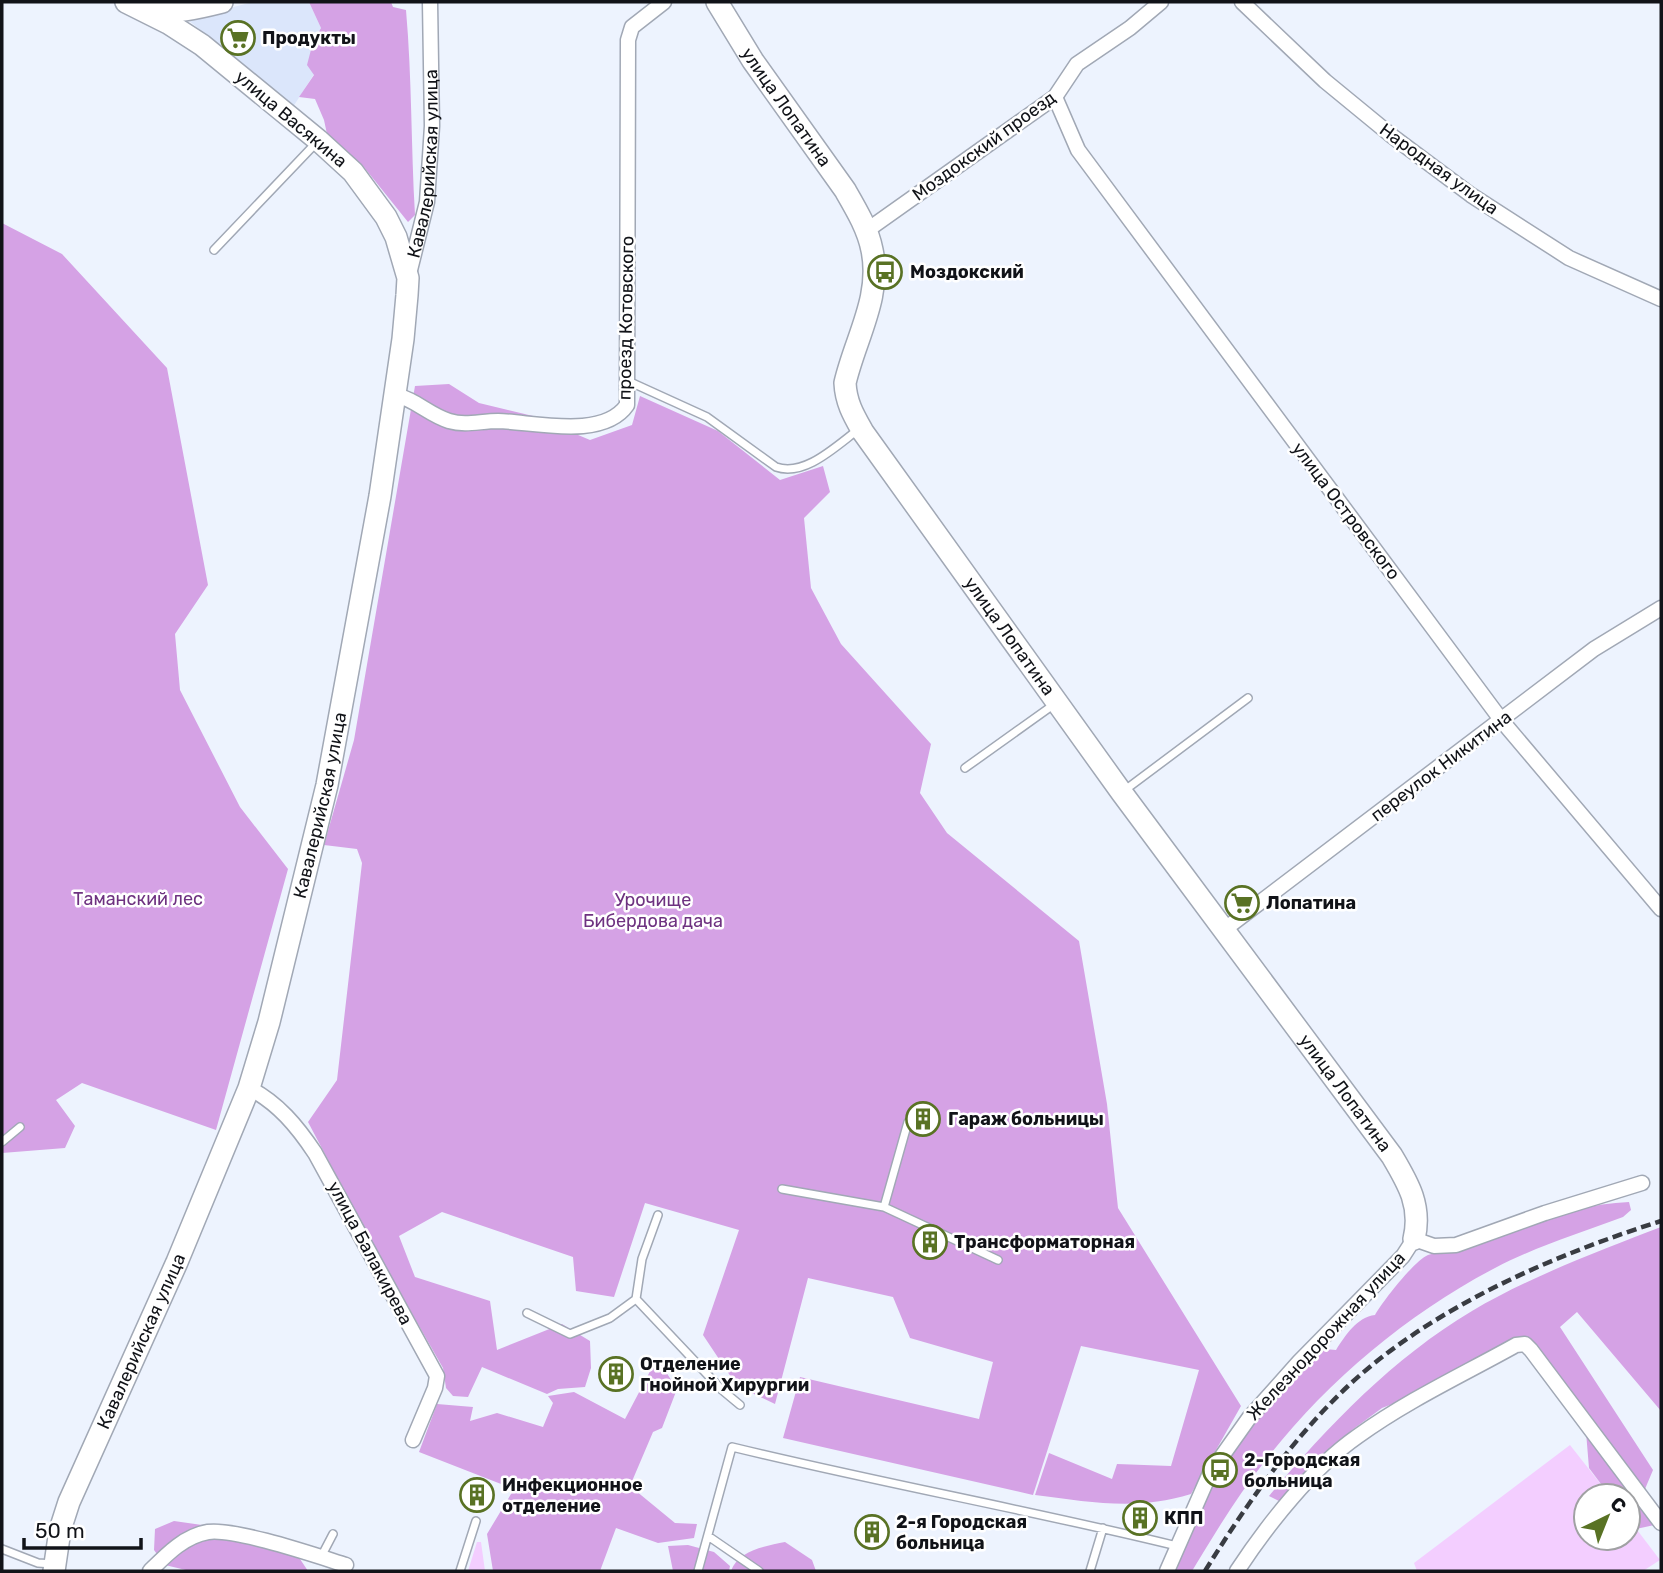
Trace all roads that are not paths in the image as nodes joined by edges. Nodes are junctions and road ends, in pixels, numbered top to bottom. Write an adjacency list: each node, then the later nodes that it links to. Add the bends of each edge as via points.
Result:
1 (222, 2): 7 (street, via 160,12)
2 (429, 2): 12 (street, Кавалерийская улица, via 432,126 426,202)
3 (664, 2): 14 (street, проезд Котовского, via 632,27 628,40)
4 (717, 2): 10 (street, улица Лопатина, via 845,190)
5 (1161, 2): 8 (street, Моздокский проезд, via 1077,64)
6 (1242, 2): 13 (street, Народная улица, via 1325,81 1471,195 1569,258)
7 (133, 5): 9 (street, улица Васякина, via 202,45)
8 (1055, 97): 10 (street, Моздокский проезд); 20 (street, улица Островского, via 1078,150)
9 (318, 140): 11 (lane); 12 (street, улица Васякина, via 353,172 386,217)
10 (866, 232): 16 (street, улица Лопатина, via 874,279 845,383 849,405)
11 (214, 250)
12 (408, 278): 15 (street, Кавалерийская улица)
13 (1661, 299)
14 (627, 381): 15 (street, проезд Котовского, via 628,405 620,415 602,424 571,426 495,421 460,424); 16 (lane, via 706,416 787,471 810,464)
15 (395, 395): 25 (street, Кавалерийская улица, via 327,785)
16 (861, 428): 19 (street, улица Лопатина)
17 (1661, 608): 20 (street, переулок Никитина, via 1594,649)
18 (1248, 698): 22 (lane)
19 (1057, 703): 21 (lane); 22 (street, улица Лопатина)
20 (1502, 721): 23 (street, улица Островского); 24 (street, переулок Никитина)
21 (965, 768)
22 (1122, 793): 24 (street, улица Лопатина)
23 (1661, 909)
24 (1225, 929): 33 (street, улица Лопатина, via 1404,1176 1416,1210)
25 (249, 1088): 38 (street, улица Балакирева, via 272,1102 315,1153 437,1376); 48 (street, Кавалерийская улица, via 69,1502)
26 (908, 1122): 31 (lane)
27 (20, 1127): 28 (lane)
28 (2, 1142)
29 (1642, 1183): 33 (street, Железнодорожная улица, via 1456,1245 1434,1246)
30 (782, 1189): 31 (lane)
31 (884, 1207): 34 (lane)
32 (658, 1215): 35 (lane, via 642,1259)
33 (1413, 1239): 44 (street, Железнодорожная улица, via 1403,1256 1249,1418 1210,1473)
34 (998, 1260)
35 (636, 1299): 36 (lane, via 610,1318 570,1334); 37 (lane)
36 (527, 1313)
37 (740, 1405)
38 (413, 1440)
39 (476, 1521): 50 (lane)
40 (1661, 1522): 55 (street, via 1531,1350 1525,1344 1516,1345 1356,1437 1310,1479)
41 (1103, 1528): 43 (lane, via 732,1447); 44 (lane); 53 (lane)
42 (333, 1534): 46 (lane)
43 (708, 1536): 51 (lane); 52 (lane)
44 (1177, 1546): 54 (street, Железнодорожная улица)
45 (2, 1549): 48 (lane)
46 (321, 1557): 47 (street); 49 (street, via 233,1534 207,1532 175,1546)
47 (346, 1565)
48 (54, 1568)
49 (150, 1571)
50 (460, 1571)
51 (698, 1571)
52 (759, 1571)
53 (1090, 1571)
54 (1167, 1571)
55 (1237, 1571)

